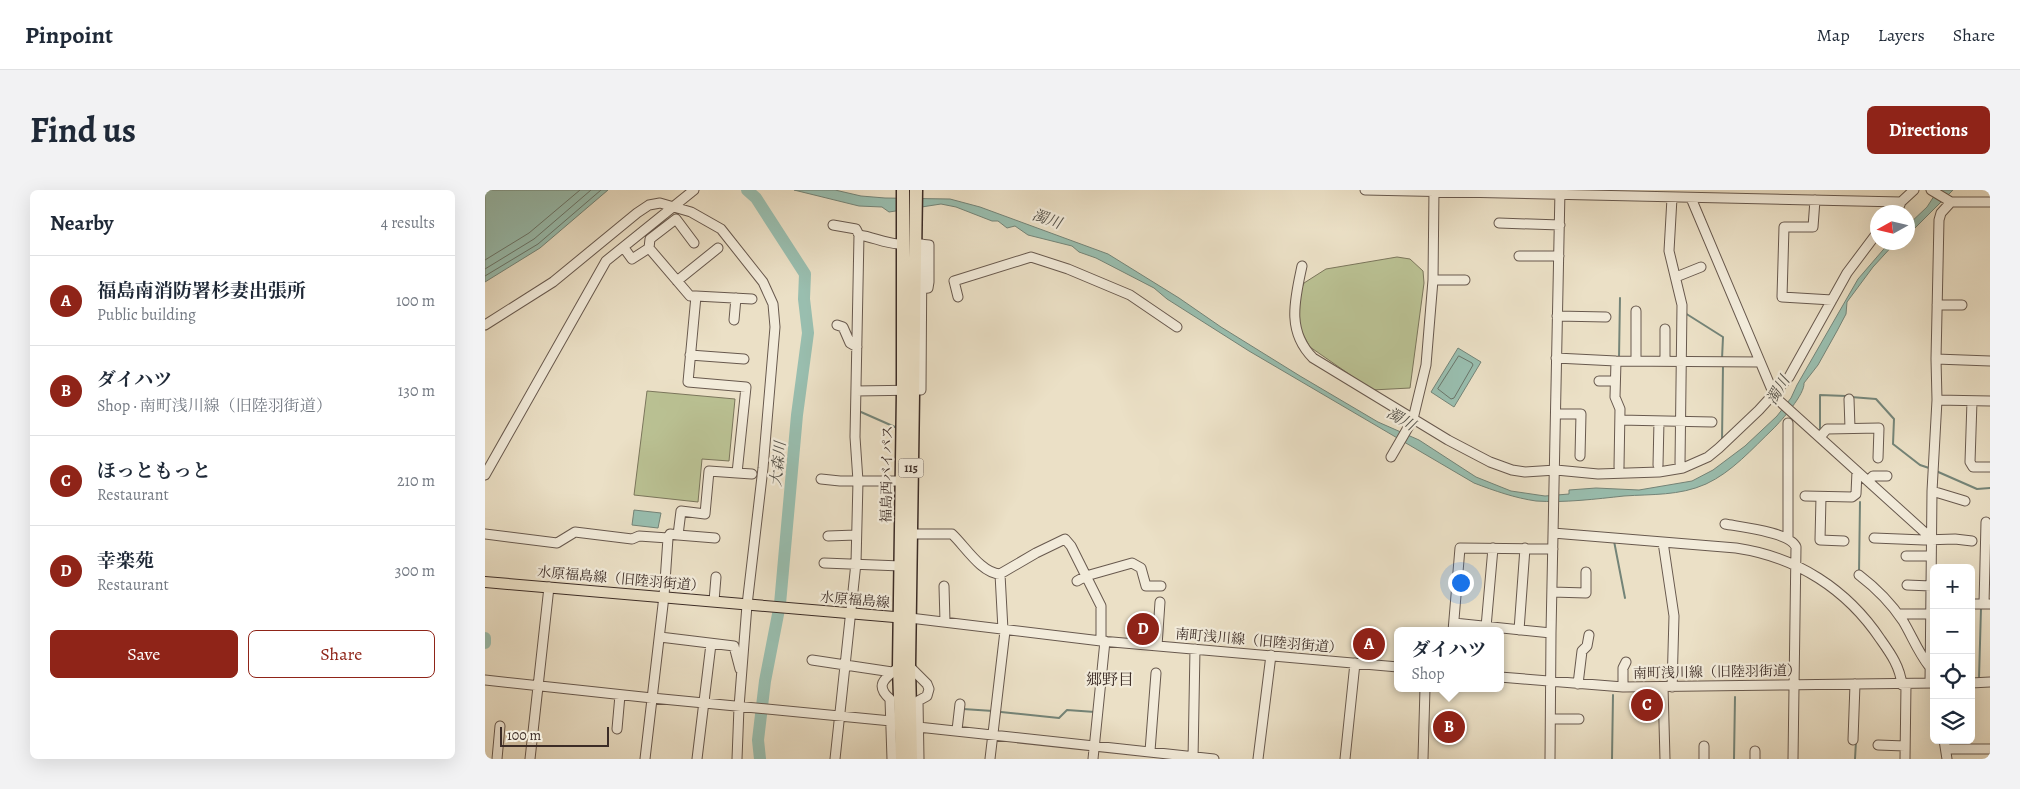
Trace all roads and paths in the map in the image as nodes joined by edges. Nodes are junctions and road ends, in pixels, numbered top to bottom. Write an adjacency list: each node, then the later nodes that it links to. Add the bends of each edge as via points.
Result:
1 (903, 190): 19 (highway, 福島西バイパス / 115)
2 (916, 190): 19 (highway, 福島西バイパス / 115)
3 (1365, 190): 8 (street)
4 (1779, 190): 12 (street)
5 (1914, 190): 15 (street)
6 (1931, 190): 14 (street)
7 (693, 191): 18 (street)
8 (1434, 191): 9 (street); 36 (street)
9 (1560, 192): 11 (street); 22 (street)
10 (1688, 195): 11 (street); 12 (street); 64 (street)
11 (1672, 198): 35 (street, via 1669,251)
12 (1780, 200): 13 (street)
13 (1815, 200): 15 (street); 43 (street, via 1813,227 1784,226 1782,297)
14 (1949, 201): 16 (street); 44 (street, via 1939,220)
15 (1901, 202): 17 (street)
16 (1990, 202)
17 (1900, 205)
18 (673, 206): 28 (street); 50 (street, via 660,202 649,205 579,263); 148 (street, via 721,229 755,270 773,304 775,327)
19 (910, 222): 68 (highway, 福島西バイパス / 115)
20 (1499, 223): 22 (street)
21 (833, 225): 23 (street, via 856,229)
22 (1559, 225): 32 (street)
23 (859, 235): 26 (street); 54 (street)
24 (1870, 242): 43 (street)
25 (694, 243): 29 (street, via 676,219 650,239)
26 (898, 244)
27 (921, 244): 68 (street, via 921,390)
28 (624, 248): 29 (street, via 632,259); 86 (street, via 607,261)
29 (649, 248): 38 (street)
30 (717, 248): 38 (street)
31 (1519, 256): 32 (street)
32 (1559, 256): 47 (street)
33 (1302, 266): 77 (street, via 1294,313 1296,332 1302,345 1313,358)
34 (1701, 266): 35 (street)
35 (1676, 276): 61 (street, via 1683,306)
36 (1433, 280): 37 (street); 77 (street, via 1426,365)
37 (1465, 280)
38 (677, 282): 39 (street, via 690,296)
39 (696, 296): 41 (street); 55 (street)
40 (958, 297): 52 (street, via 954,281 1031,257 1069,269 1129,296)
41 (737, 298): 42 (street); 49 (street)
42 (752, 299)
43 (1832, 300): 69 (street)
44 (1937, 305): 45 (street); 58 (street)
45 (1962, 305)
46 (1636, 310): 59 (street)
47 (1557, 316): 48 (street); 56 (street)
48 (1606, 317)
49 (734, 320)
50 (485, 325)
51 (837, 325): 54 (street, via 843,327 851,343)
52 (1177, 327)
53 (1665, 329): 60 (street)
54 (857, 347): 67 (street)
55 (690, 355): 57 (street); 93 (street, via 688,382 746,387)
56 (1556, 358): 63 (street); 74 (street)
57 (744, 359)
58 (1936, 359): 62 (street); 71 (street)
59 (1636, 360): 60 (street); 63 (street)
60 (1665, 360): 61 (street)
61 (1681, 360): 64 (street); 78 (street)
62 (1990, 360)
63 (1616, 361): 66 (street)
64 (1760, 362): 69 (street)
65 (1599, 381): 66 (street)
66 (1615, 382): 75 (street)
67 (856, 391): 68 (street); 98 (street)
68 (908, 392): 99 (highway, 福島西バイパス / 115)
69 (1774, 396): 82 (street); 91 (street, via 1725,443 1695,464 1649,472 1583,474)
70 (1849, 399): 81 (street)
71 (1937, 400): 72 (street); 101 (street)
72 (1972, 401): 73 (street); 90 (street, via 1970,462 1973,467)
73 (1990, 401)
74 (1556, 414): 83 (street, via 1581,414); 91 (street)
75 (1620, 420): 76 (street); 89 (street)
76 (1659, 421): 78 (street); 88 (street)
77 (1412, 422): 84 (street); 91 (street, via 1489,462 1525,472)
78 (1681, 422): 79 (street); 87 (street)
79 (1712, 422)
80 (1788, 423): 115 (street)
81 (1850, 428): 82 (street, via 1827,429); 85 (street, via 1879,428)
82 (1820, 437): 92 (street)
83 (1580, 456)
84 (1391, 458)
85 (1878, 458)
86 (489, 459): 95 (street)
87 (1680, 463)
88 (1658, 465)
89 (1619, 467)
90 (1990, 467)
91 (1556, 470): 107 (street)
92 (1857, 471): 100 (street); 103 (street, via 1856,494 1852,497)
93 (737, 473): 94 (street); 110 (street, via 709,471 705,514 681,512)
94 (752, 474)
95 (485, 475)
96 (1887, 476): 100 (street, via 1873,476)
97 (821, 480): 98 (street)
98 (858, 481): 99 (street); 111 (street)
99 (906, 481): 109 (highway, 福島西バイパス / 115)
100 (1868, 481): 117 (street)
101 (1932, 491): 104 (street); 117 (street)
102 (1805, 496): 103 (street)
103 (1821, 497): 118 (street, via 1820,540)
104 (1965, 501)
105 (1986, 522): 147 (street)
106 (1725, 524): 115 (street)
107 (1553, 533): 120 (street); 123 (street)
108 (485, 534): 113 (street, via 557,543 575,532 632,539 639,536)
109 (906, 534): 129 (highway, 福島西バイパス / 115); 132 (street, via 952,534 981,564); 153 (highway, 福島西バイパス / 115)
110 (678, 535): 113 (street, via 670,534); 114 (street)
111 (856, 535): 112 (street); 127 (street)
112 (828, 536)
113 (668, 538): 144 (street)
114 (715, 538)
115 (1788, 538): 130 (street, via 1796,547)
116 (1875, 538): 117 (street)
117 (1932, 539): 119 (street); 125 (street)
118 (1844, 540)
119 (1973, 541)
120 (1663, 542): 130 (street, via 1750,550); 191 (street, via 1674,616)
121 (1493, 548): 122 (street); 155 (street, via 1460,548); 156 (street)
122 (1525, 548): 123 (street); 159 (street)
123 (1553, 549): 143 (street)
124 (1906, 556): 125 (street)
125 (1931, 556): 128 (street)
126 (824, 563): 127 (street)
127 (856, 563): 129 (street); 150 (street)
128 (1931, 564)
129 (901, 566): 153 (highway, 福島西バイパス / 115)
130 (1796, 566): 187 (street); 189 (street, via 1829,584 1861,612 1897,664)
131 (1586, 572): 143 (street, via 1586,592)
132 (1000, 574): 134 (street, via 1065,539); 158 (street)
133 (1859, 575): 151 (street)
134 (1086, 576): 136 (street); 139 (street, via 1132,563 1141,568 1146,586); 164 (street, via 1101,606)
135 (716, 577): 145 (street)
136 (1077, 581)
137 (485, 582): 142 (main road, 水原福島線（旧陸羽街道）)
138 (944, 586): 154 (street)
139 (1161, 586)
140 (1907, 586): 141 (street)
141 (1930, 586)
142 (549, 587): 144 (main road, 水原福島線（旧陸羽街道）); 185 (street)
143 (1552, 592): 160 (street)
144 (665, 596): 145 (main road, 水原福島線（旧陸羽街道）); 162 (street)
145 (714, 601): 148 (main road, 水原福島線（旧陸羽街道）)
146 (1161, 602): 166 (street)
147 (1987, 604)
148 (751, 605): 149 (main road, 水原福島線（旧陸羽街道）); 176 (street)
149 (798, 609): 150 (main road, 水原福島線)
150 (852, 613): 153 (main road, 水原福島線); 172 (street)
151 (1898, 614): 152 (street); 173 (street)
152 (1930, 614)
153 (905, 618): 154 (street, 南町浅川線（旧陸羽街道）); 175 (highway, 福島西バイパス / 115)
154 (945, 622): 158 (street, 南町浅川線（旧陸羽街道）)
155 (1454, 627): 156 (street)
156 (1486, 627)
157 (1504, 629): 159 (street)
158 (1004, 630): 164 (street, 南町浅川線（旧陸羽街道）); 206 (street)
159 (1519, 630): 160 (street)
160 (1551, 633): 181 (street)
161 (1589, 635): 186 (street, via 1587,646 1582,651)
162 (660, 637): 165 (street); 194 (street)
163 (1930, 640): 173 (street)
164 (1103, 641): 166 (street, 南町浅川線（旧陸羽街道）); 208 (street)
165 (711, 644): 176 (street, via 734,646 738,669); 195 (street)
166 (1157, 646): 167 (street, 南町浅川線（旧陸羽街道）)
167 (1195, 649): 168 (street, 南町浅川線（旧陸羽街道）); 216 (street)
168 (1271, 656): 171 (street, 南町浅川線（旧陸羽街道）); 230 (street)
169 (812, 660): 172 (street)
170 (1626, 662): 190 (street)
171 (1355, 663): 174 (street, 南町浅川線（旧陸羽街道）); 231 (street)
172 (844, 666): 175 (street); 198 (street)
173 (1929, 666): 177 (street)
174 (1394, 667)
175 (900, 668): 199 (highway, 福島西バイパス / 115); 199 (street, via 883,680 881,687); 203 (street, via 927,684 929,689 927,696 918,701)
176 (742, 670): 197 (street)
177 (1930, 672)
178 (1156, 673): 214 (street)
179 (1504, 677): 181 (street, 南町浅川線（旧陸羽街道）)
180 (485, 680): 185 (street)
181 (1551, 682): 186 (street, 南町浅川線（旧陸羽街道）); 200 (street)
182 (1975, 682): 183 (street)
183 (1990, 682)
184 (1930, 683): 189 (street, 南町浅川線（旧陸羽街道）)
185 (537, 684): 193 (street); 218 (street)
186 (1578, 684): 190 (street, 南町浅川線（旧陸羽街道）)
187 (1795, 684): 188 (street, 南町浅川線（旧陸羽街道）); 191 (street, 南町浅川線（旧陸羽街道）); 236 (street)
188 (1855, 684): 189 (street, 南町浅川線（旧陸羽街道）); 207 (street)
189 (1904, 685): 212 (street)
190 (1623, 687): 191 (street, 南町浅川線（旧陸羽街道）)
191 (1668, 687): 234 (street)
192 (1425, 692): 232 (street)
193 (620, 695): 194 (street); 204 (street)
194 (652, 698): 195 (street); 219 (street)
195 (703, 703): 197 (street); 220 (street)
196 (960, 704): 205 (street)
197 (741, 707): 198 (street); 221 (street)
198 (839, 716): 199 (street); 222 (street)
199 (900, 717): 223 (street); 224 (highway, 福島西バイパス / 115); 225 (highway, 福島西バイパス / 115)
200 (1551, 719): 201 (street); 233 (street)
201 (1579, 719)
202 (500, 726): 217 (street)
203 (918, 727): 205 (street); 226 (street)
204 (617, 729)
205 (957, 730): 206 (street)
206 (992, 734): 208 (street); 227 (street)
207 (1853, 740)
208 (1096, 745): 214 (street); 228 (street)
209 (1878, 745): 212 (street)
210 (1945, 745): 213 (street); 238 (street)
211 (1704, 746): 235 (street)
212 (1905, 746): 237 (street)
213 (1990, 750)
214 (1153, 754): 215 (street)
215 (1175, 757): 216 (street)
216 (1193, 758): 229 (street)
217 (497, 759)
218 (530, 759)
219 (645, 759)
220 (697, 759)
221 (737, 759)
222 (835, 759)
223 (892, 759)
224 (902, 759)
225 (911, 759)
226 (919, 759)
227 (990, 759)
228 (1093, 759)
229 (1214, 759)
230 (1258, 759)
231 (1345, 759)
232 (1423, 759)
233 (1551, 759)
234 (1665, 759)
235 (1704, 759)
236 (1793, 759)
237 (1905, 759)
238 (1947, 759)

